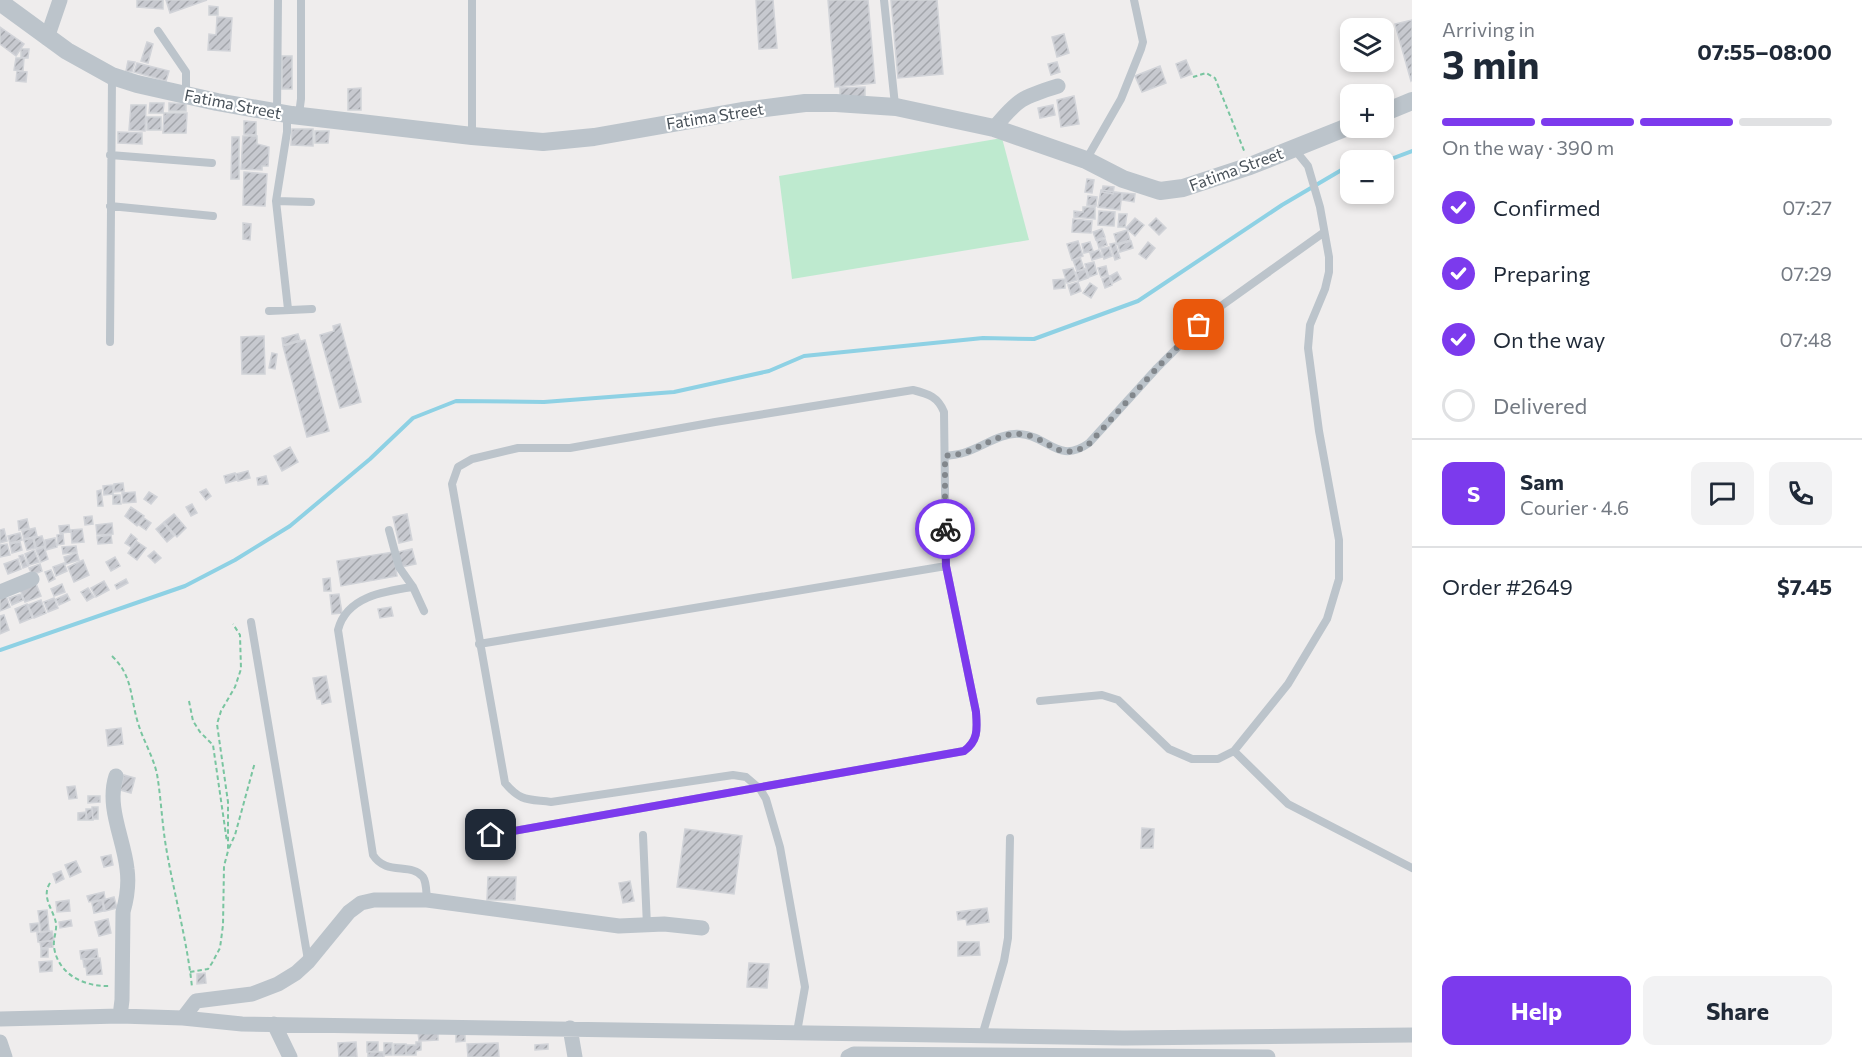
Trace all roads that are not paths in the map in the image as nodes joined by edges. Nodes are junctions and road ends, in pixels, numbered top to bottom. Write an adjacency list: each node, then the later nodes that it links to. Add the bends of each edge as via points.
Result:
1 (60, 0): 9 (street)
2 (278, 0): 16 (lane)
3 (301, 0): 16 (lane, via 302,99)
4 (472, 0): 19 (lane)
5 (884, 0): 14 (lane)
6 (1134, 0): 22 (lane, via 1141,49 1120,99)
7 (0, 2): 9 (street, Fatima Street)
8 (159, 31): 12 (lane, via 186,72)
9 (47, 38): 10 (street, Fatima Street)
10 (112, 76): 12 (street, Fatima Street); 21 (lane)
11 (1058, 86): 17 (street, via 1019,101)
12 (186, 95): 16 (street, Fatima Street)
13 (1412, 102): 15 (street)
14 (896, 107): 17 (street, Fatima Street); 19 (street, Fatima Street, via 805,103 543,142)
15 (1394, 109)
16 (288, 114): 19 (street, Fatima Street); 24 (lane)
17 (994, 128): 22 (street, Fatima Street)
18 (1340, 130): 20 (street, Fatima Street)
19 (472, 136)
20 (1294, 148): 22 (street, Fatima Street, via 1183,188 1160,191 1123,179); 28 (lane, via 1308,166)
21 (110, 154): 23 (lane); 26 (lane)
22 (1086, 160)
23 (212, 163)
24 (276, 201): 25 (lane); 29 (lane)
25 (311, 202)
26 (110, 206): 27 (lane); 32 (lane)
27 (213, 216)
28 (1323, 233): 33 (lane, via 1214,311 1079,450 1066,453 1020,434); 43 (lane, via 1329,272 1310,324 1308,348 1339,540 1339,579 1327,619 1288,684)
29 (288, 309): 30 (lane); 31 (lane)
30 (312, 309)
31 (269, 311)
32 (110, 342)
33 (945, 456): 35 (lane); 41 (lane, via 940,401 913,390 570,447 518,448 472,459 458,467 452,484)
34 (389, 530): 37 (lane, via 399,567)
35 (946, 566): 41 (lane); 45 (lane, via 976,712 976,738 971,746 964,751)
36 (32, 579): 38 (street)
37 (413, 587): 39 (lane); 50 (lane, via 387,590 363,599 345,614 338,630 373,855 384,867 422,876)
38 (0, 592)
39 (424, 610)
40 (251, 622): 53 (lane)
41 (479, 644): 45 (lane, via 505,783 515,795 551,802 733,775 746,777)
42 (1040, 701): 43 (lane, via 1102,695 1118,700 1169,749 1192,759 1218,759)
43 (1234, 751): 49 (lane, via 1288,804)
44 (116, 776): 54 (street, via 114,806 128,870)
45 (760, 789): 46 (lane); 59 (lane, via 780,847 805,987)
46 (491, 835)
47 (644, 835): 51 (lane)
48 (1010, 838): 61 (lane, via 1008,938)
49 (1412, 868)
50 (427, 900): 51 (street, via 619,926); 53 (street, via 392,898 361,903 337,925)
51 (647, 926): 52 (street)
52 (702, 928)
53 (309, 962): 55 (street, via 265,990 193,1002)
54 (120, 1016): 55 (street); 56 (street)
55 (183, 1018): 57 (street)
56 (0, 1019)
57 (274, 1024): 58 (street); 66 (street)
58 (570, 1028): 59 (street); 67 (street)
59 (797, 1032): 61 (street)
60 (1412, 1035): 61 (street)
61 (982, 1036)
62 (0, 1042): 65 (street)
63 (931, 1056): 64 (street); 68 (street)
64 (1000, 1056): 69 (street)
65 (4, 1057)
66 (290, 1057)
67 (575, 1057)
68 (849, 1057)
69 (1268, 1057)

